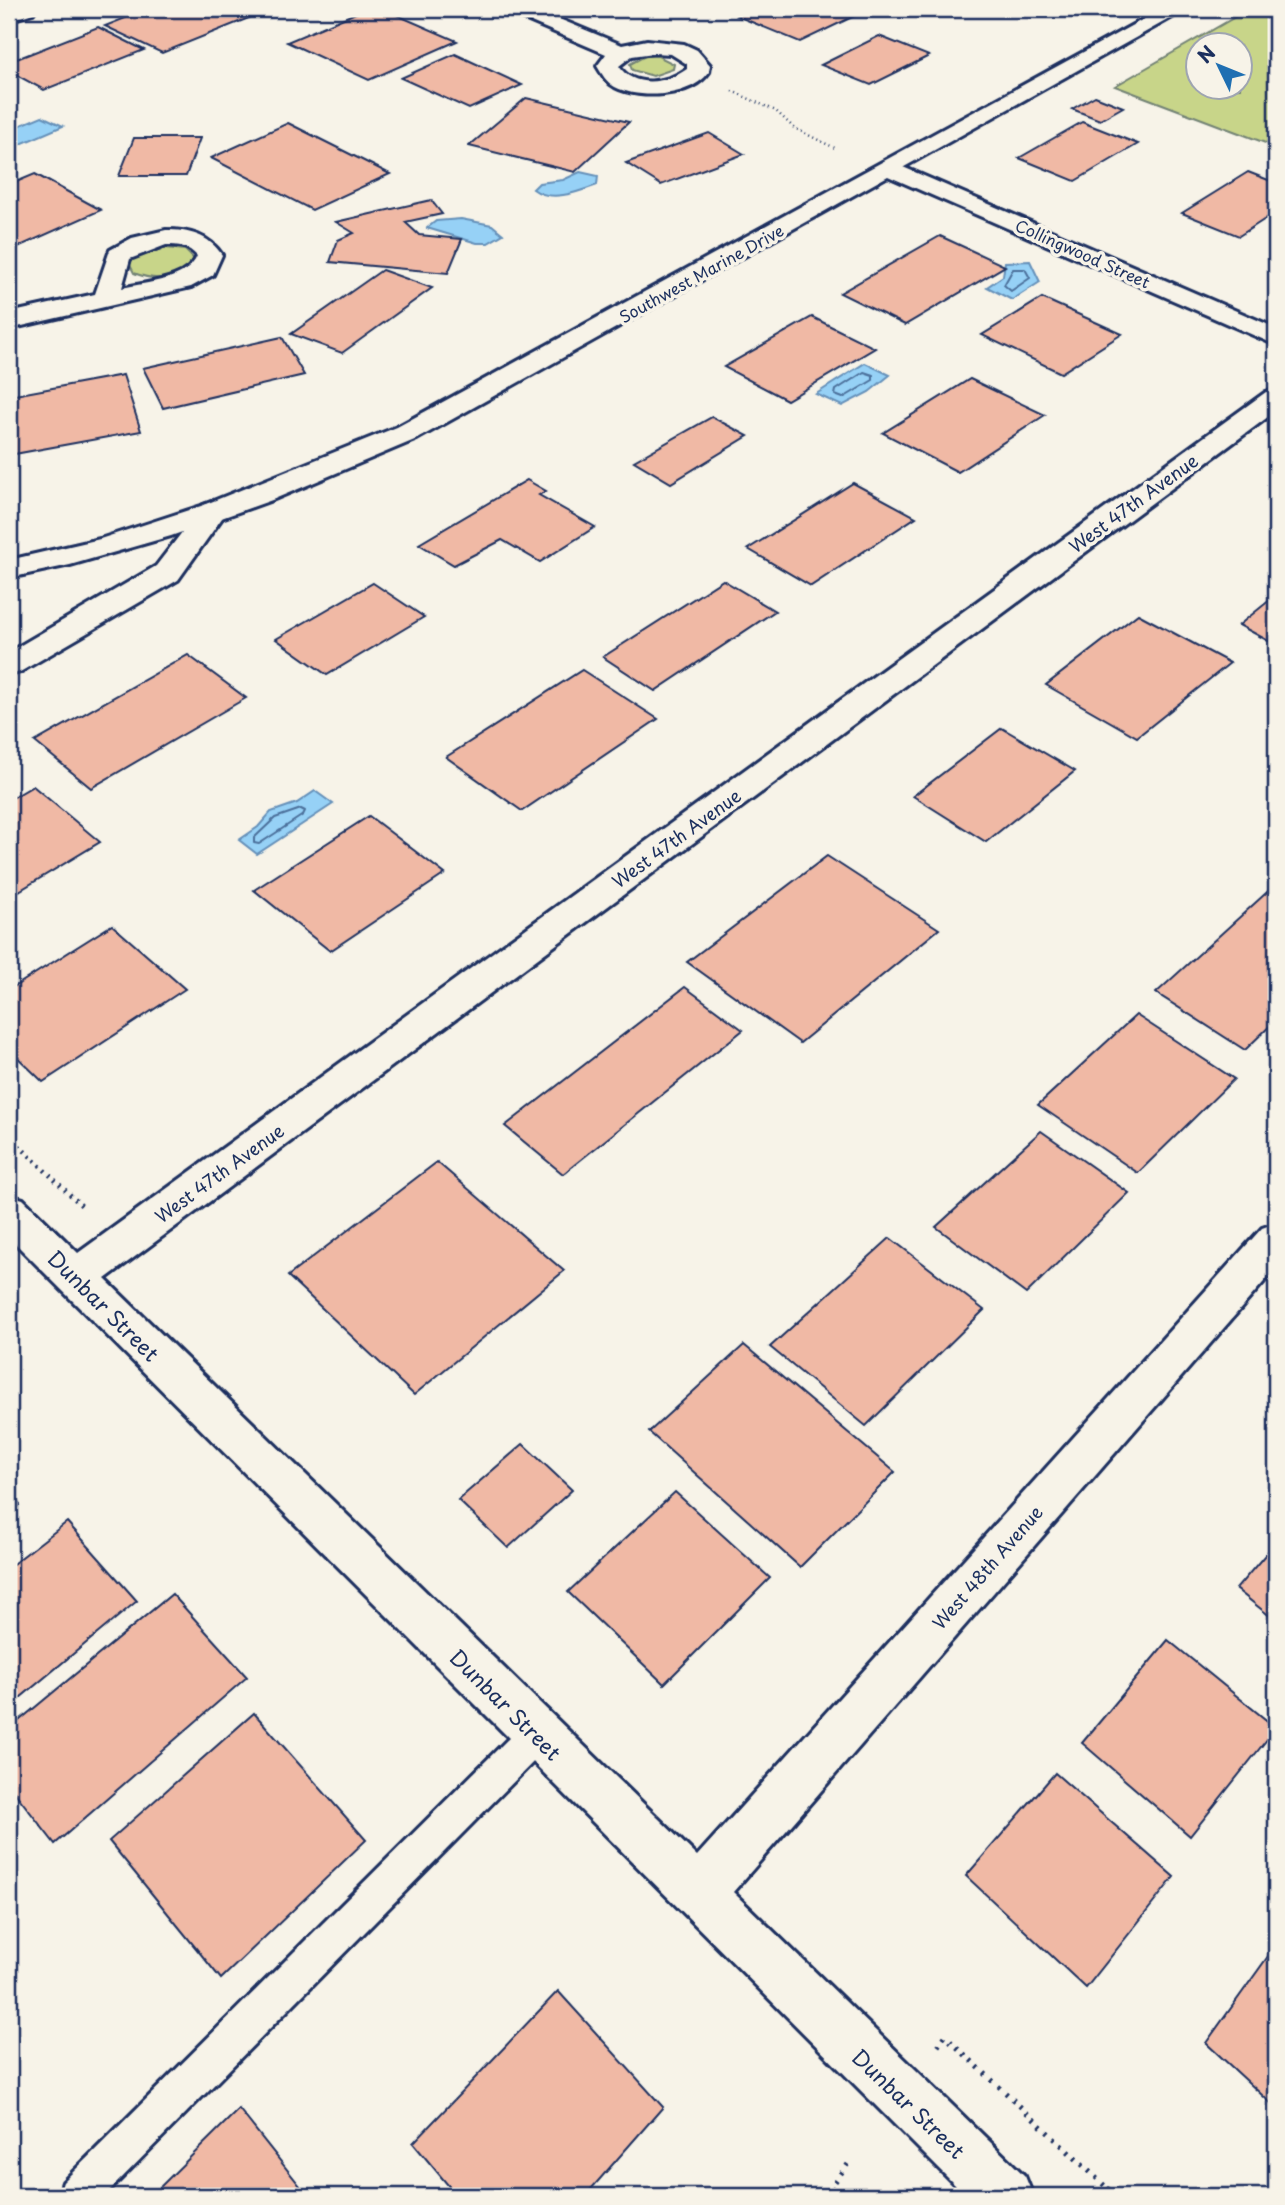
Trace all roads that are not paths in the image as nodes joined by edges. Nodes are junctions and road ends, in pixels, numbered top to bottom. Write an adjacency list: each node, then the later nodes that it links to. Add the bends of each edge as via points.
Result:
1 (26, 9): 4 (street)
2 (517, 9): 5 (street)
3 (1177, 9): 6 (street, Southwest Marine Drive)
4 (9, 15)
5 (621, 52)
6 (889, 168): 9 (street, Collingwood Street); 11 (street, Southwest Marine Drive, via 407,433)
7 (107, 297): 8 (street)
8 (9, 321)
9 (1276, 337)
10 (1276, 398): 16 (street, West 47th Avenue)
11 (214, 511): 12 (street, Southwest Marine Drive); 13 (street, via 167,573)
12 (9, 569)
13 (9, 665)
14 (9, 1211): 16 (street, Dunbar Street)
15 (1276, 1240): 18 (street, West 48th Avenue)
16 (75, 1278): 17 (street, Dunbar Street)
17 (537, 1734): 18 (street, Dunbar Street); 20 (lane)
18 (697, 1894): 19 (street, Dunbar Street)
19 (983, 2188)
20 (77, 2196)

